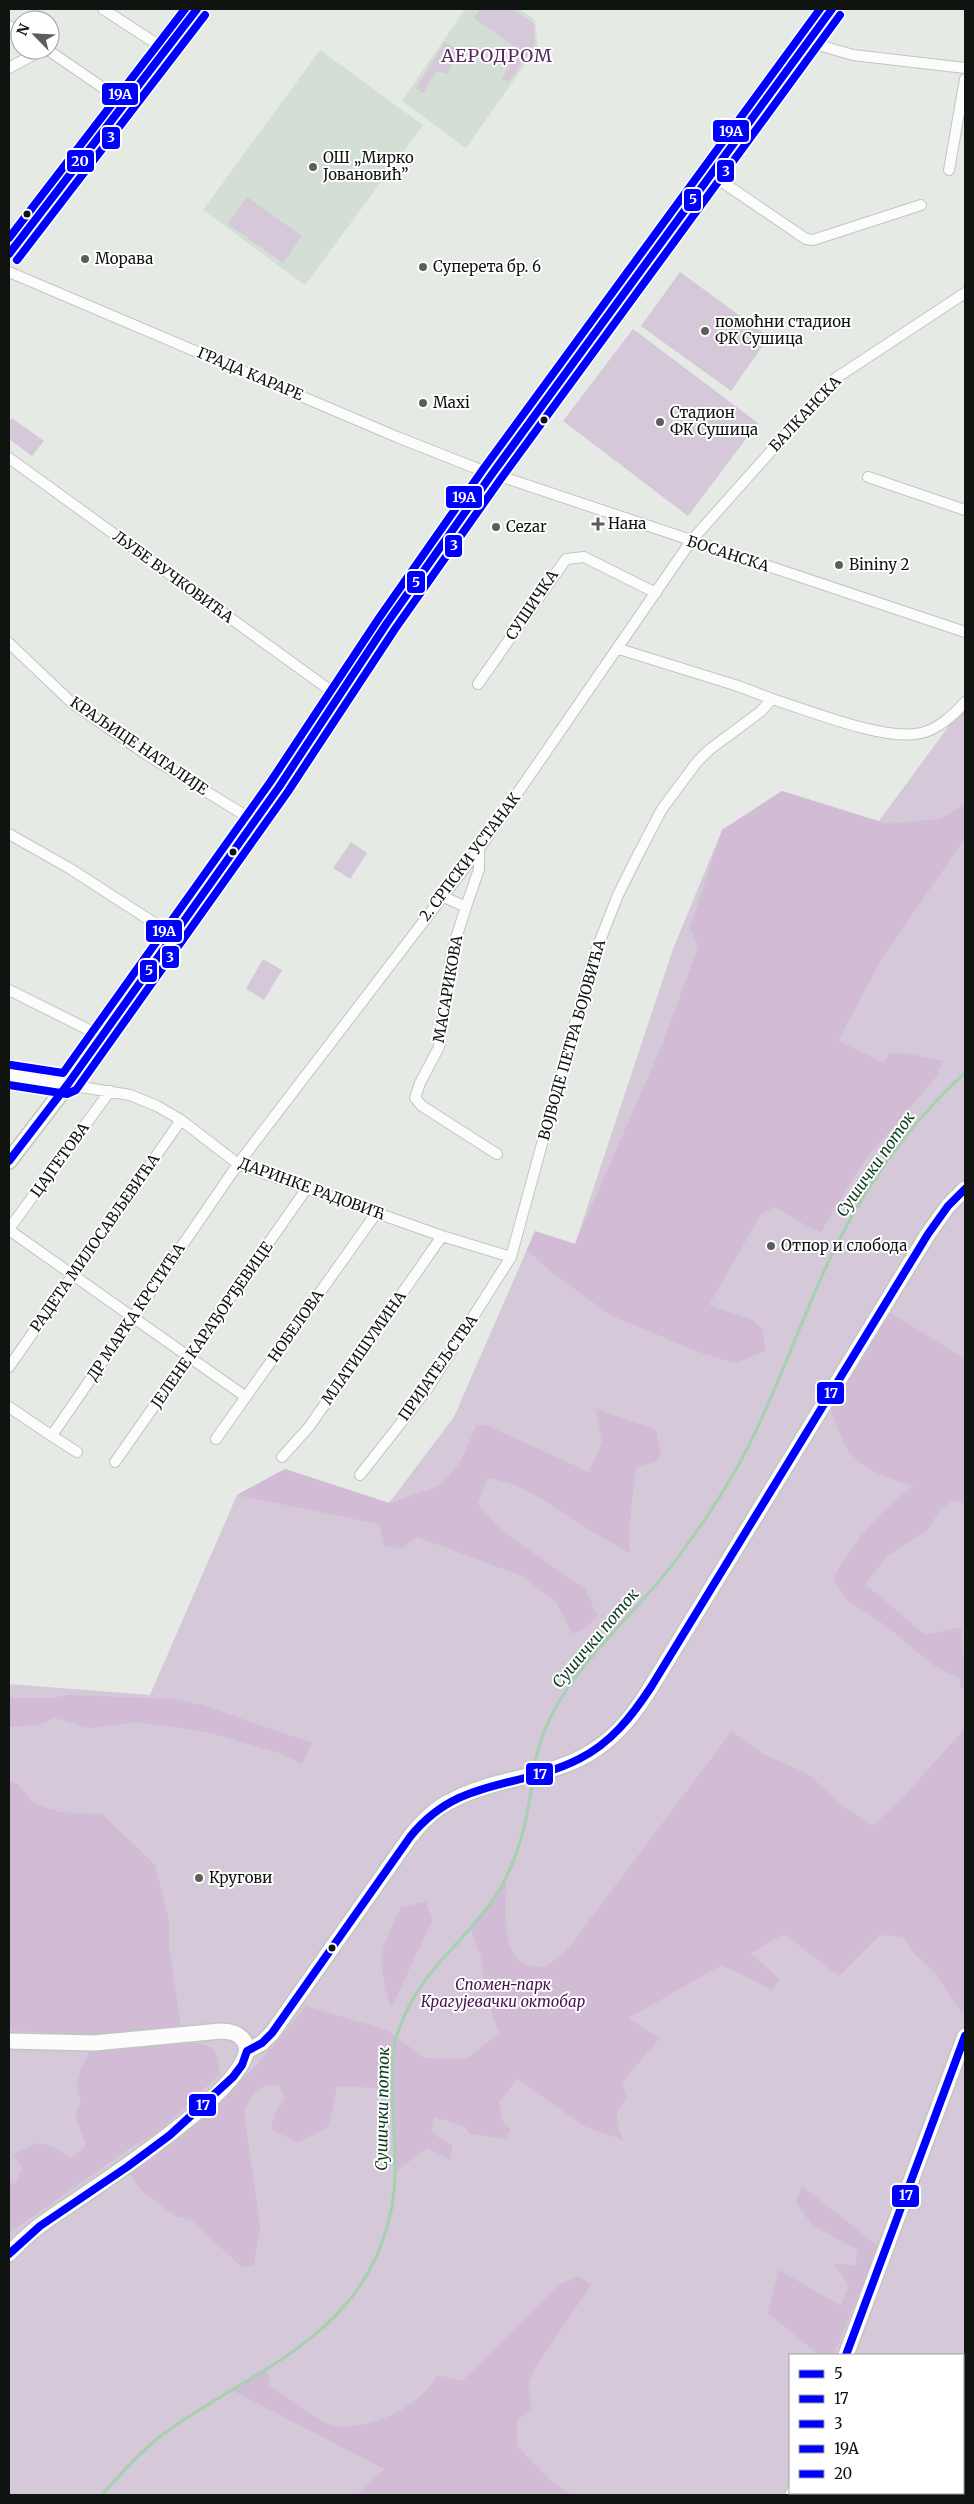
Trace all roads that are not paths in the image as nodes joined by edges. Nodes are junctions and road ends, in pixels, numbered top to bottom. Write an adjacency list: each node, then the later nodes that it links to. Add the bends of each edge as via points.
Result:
1 (103, 9): 5 (street)
2 (197, 9): 5 (street)
3 (832, 9): 4 (street)
4 (808, 42): 9 (street, via 854,55); 13 (street)
5 (166, 50): 11 (street)
6 (60, 58): 11 (street)
7 (24, 60): 8 (street)
8 (9, 68)
9 (965, 68)
10 (965, 79): 12 (street)
11 (125, 103): 15 (street)
12 (949, 170)
13 (712, 176): 14 (street, via 800,237 813,240); 19 (street)
14 (921, 205)
15 (9, 254)
16 (9, 272): 19 (street, ГРАДА КАРАРЕ, via 396,437)
17 (965, 294): 22 (street, БАЛКАНСКА, via 842,373)
18 (9, 458): 28 (street, ЉУБЕ ВУЧКОВИЋА)
19 (492, 474): 22 (street, БОСАНСКА); 28 (street)
20 (868, 477): 21 (street)
21 (965, 510)
22 (690, 541): 23 (street, 2. СРПСКИ УСТАНАК); 24 (street, БОСАНСКА)
23 (656, 593): 26 (street, 2. СРПСКИ УСТАНАК); 27 (street, СУШИЧКА, via 584,557 566,559)
24 (965, 632)
25 (9, 643): 31 (street, КРАЉИЦЕ НАТАЛИЈЕ, via 59,693 144,753)
26 (619, 649): 29 (street); 33 (street, 2. СРПСКИ УСТАНАК)
27 (478, 684)
28 (338, 696): 31 (street)
29 (772, 699): 30 (street, via 880,732 906,735 926,732); 51 (street, ВОЈВОДЕ ПЕТРА БОЈОВИЋА, via 696,762 662,809 618,895 592,961)
30 (965, 702)
31 (254, 821): 36 (street)
32 (9, 834): 36 (street, via 69,868)
33 (479, 849): 34 (street, 2. СРПСКИ УСТАНАК); 35 (street, МАСАРИКОВА, via 479,869)
34 (442, 896): 35 (street); 45 (street, 2. СРПСКИ УСТАНАК)
35 (466, 907): 43 (street, МАСАРИКОВА, via 452,951 438,1047 415,1093 422,1106)
36 (173, 935): 38 (street)
37 (9, 990): 38 (street)
38 (101, 1036): 40 (street)
39 (9, 1075): 40 (street, ДАРИНКЕ РАДОВИЋ)
40 (68, 1084): 41 (street, ДАРИНКЕ РАДОВИЋ); 44 (street)
41 (110, 1091): 42 (street, ДАРИНКЕ РАДОВИЋ, via 157,1106); 49 (street, ЦАЈГЕТОВА)
42 (181, 1120): 45 (street, ДАРИНКЕ РАДОВИЋ); 52 (street, РАДЕТА МИЛОСАВЉЕВИЋА)
43 (497, 1154)
44 (9, 1161)
45 (238, 1164): 46 (street, ДАРИНКЕ РАДОВИЋ); 53 (street, ДР МАРКА КРСТИЋА)
46 (307, 1188): 48 (street, ДАРИНКЕ РАДОВИЋ); 54 (street, ЈЕЛЕНЕ КАРАЂОРЂЕВИЦЕ)
47 (965, 1190): 66 (street, via 948,1206 928,1234 635,1712 595,1750 544,1771 451,1800 420,1825 272,2033)
48 (377, 1212): 50 (street, ДАРИНКЕ РАДОВИЋ); 56 (street, НОБЕЛОВА)
49 (9, 1230): 52 (street)
50 (442, 1236): 51 (street, ДАРИНКЕ РАДОВИЋ); 61 (street, МЛАТИШУМИНА, via 309,1427)
51 (511, 1257): 63 (street, ПРИЈАТЕЉСТВА, via 426,1392)
52 (72, 1274): 53 (street); 55 (street, РАДЕТА МИЛОСАВЉЕВИЋА)
53 (132, 1317): 54 (street); 58 (street, ДР МАРКА КРСТИЋА)
54 (189, 1358): 56 (street); 62 (street, ЈЕЛЕНЕ КАРАЂОРЂЕВИЦЕ)
55 (9, 1366)
56 (246, 1397): 59 (street, НОБЕЛОВА)
57 (9, 1407): 58 (street)
58 (52, 1436): 60 (street)
59 (216, 1439)
60 (76, 1452)
61 (282, 1457)
62 (115, 1462)
63 (360, 1475)
64 (965, 2036): 68 (street)
65 (9, 2041): 66 (street, via 94,2043 228,2031 246,2043)
66 (247, 2051): 67 (street, via 242,2064 226,2084 186,2121 143,2156 47,2220)
67 (9, 2254)
68 (846, 2354)

